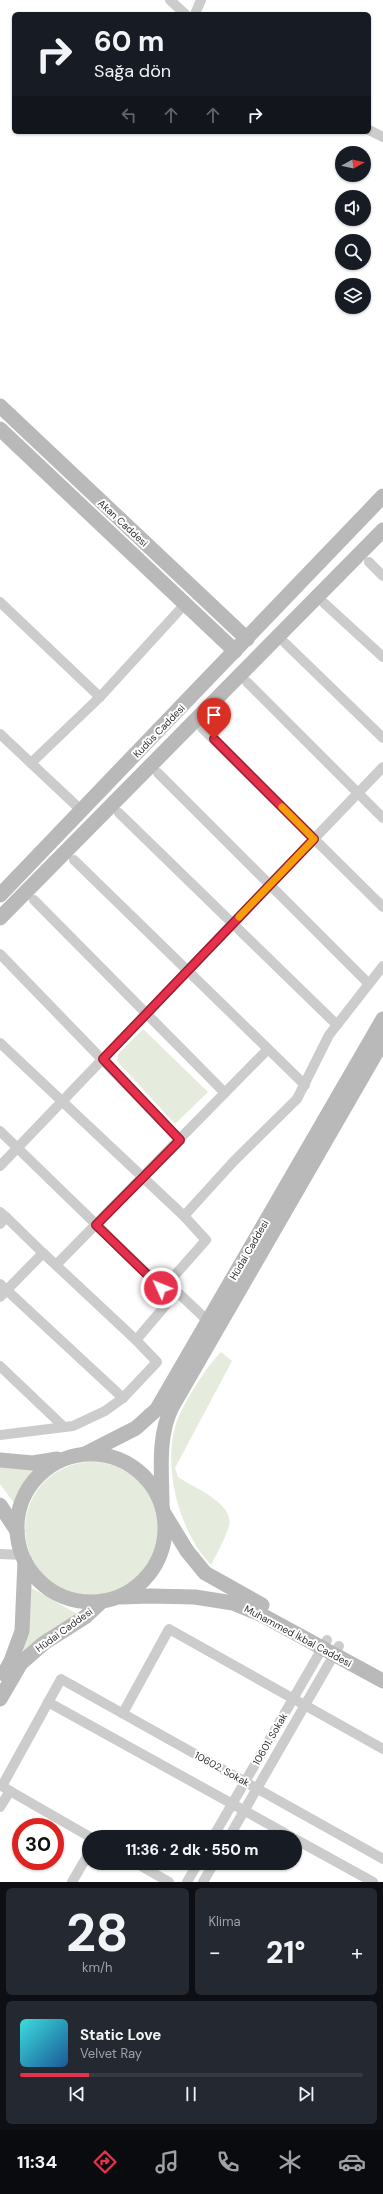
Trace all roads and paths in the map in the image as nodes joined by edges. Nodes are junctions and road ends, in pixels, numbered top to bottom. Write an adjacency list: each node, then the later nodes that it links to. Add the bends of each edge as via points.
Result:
1 (170, 0): 3 (street)
2 (201, 0): 4 (street)
3 (183, 12)
4 (197, 12)
5 (371, 131): 6 (street)
6 (383, 137)
7 (0, 406): 16 (street, Akan Caddesi)
8 (0, 429): 15 (street, Akan Caddesi)
9 (383, 496): 16 (street, Kudüs Caddesi)
10 (383, 530): 38 (street, Kudüs Caddesi)
11 (369, 562): 12 (street)
12 (383, 576)
13 (0, 602): 21 (street)
14 (324, 603): 19 (street)
15 (186, 604): 18 (street, Akan Caddesi); 21 (street)
16 (247, 639): 18 (street, Kudüs Caddesi)
17 (285, 643): 24 (street)
18 (235, 651): 29 (street, Kudüs Caddesi)
19 (383, 657)
20 (247, 682): 28 (street)
21 (100, 697): 25 (street)
22 (202, 728): 32 (street)
23 (0, 734): 25 (street)
24 (383, 738)
25 (31, 763): 29 (street)
26 (383, 767): 28 (street)
27 (158, 773): 34 (street)
28 (358, 794): 31 (street); 32 (street)
29 (82, 811): 35 (street, Kudüs Caddesi)
30 (119, 813): 39 (street)
31 (383, 818)
32 (314, 839): 34 (street); 37 (street)
33 (74, 860): 42 (street)
34 (270, 885): 39 (street); 43 (street)
35 (0, 895)
36 (34, 900): 44 (street)
37 (383, 907)
38 (0, 918)
39 (232, 924): 42 (street); 46 (street)
40 (0, 954): 50 (street)
41 (383, 966): 43 (street)
42 (187, 971): 44 (street); 49 (street)
43 (369, 984): 46 (street)
44 (147, 1013): 50 (street); 52 (street)
45 (383, 1019): 66 (street, Hüdai Caddesi)
46 (337, 1025): 51 (street, via 318,1056)
47 (383, 1041): 76 (street, Hüdai Caddesi, via 166,1418 162,1446)
48 (0, 1043): 53 (street)
49 (268, 1049): 51 (street); 52 (street)
50 (103, 1059): 53 (street); 55 (street)
51 (305, 1085): 59 (street, via 297,1099 234,1161)
52 (225, 1093): 55 (street)
53 (63, 1100): 56 (street); 58 (street)
54 (0, 1131): 56 (street)
55 (180, 1140): 58 (street)
56 (16, 1149): 57 (street); 61 (street)
57 (0, 1166)
58 (144, 1177): 59 (street); 61 (street)
59 (184, 1216): 65 (street, via 206,1240 168,1283)
60 (2, 1218): 62 (street)
61 (96, 1225): 63 (street); 65 (street)
62 (43, 1253): 63 (street); 64 (street)
63 (56, 1265): 67 (street)
64 (2, 1290): 69 (street)
65 (175, 1295): 66 (street); 67 (street)
66 (208, 1321): 72 (street, Hüdai Caddesi, via 164,1398 148,1419 136,1428)
67 (136, 1340): 69 (street, via 157,1362)
68 (0, 1366): 70 (street)
69 (123, 1398): 70 (street, via 105,1411 73,1426)
70 (64, 1427): 71 (street)
71 (0, 1435)
72 (87, 1453): 73 (street); 76 (street, Muhammed İkbal Caddesi, via 106,1455 133,1467 153,1488)
73 (72, 1456): 74 (street, via 33,1463); 77 (street, via 49,1466 31,1484 20,1506)
74 (0, 1460)
75 (0, 1505): 77 (street)
76 (163, 1509): 80 (street, Hüdai Caddesi, via 165,1524 162,1548 152,1570 135,1587); 81 (street, Muhammed İkbal Caddesi, via 187,1551 210,1576)
77 (17, 1531): 79 (street)
78 (0, 1554): 79 (street)
79 (23, 1558): 80 (street, Muhammed İkbal Caddesi, via 40,1582 59,1595 80,1601); 83 (street, Hüdai Caddesi, via 22,1631 11,1661)
80 (108, 1600): 81 (street, Muhammed İkbal Caddesi, via 165,1596 207,1598 234,1603); 85 (street, Hüdai Caddesi, via 44,1643 21,1663)
81 (331, 1647): 82 (street, Muhammed İkbal Caddesi); 84 (street, Muhammed İkbal Caddesi); 86 (street, 10601. Sokak); 88 (street, 10601. Sokak)
82 (383, 1670)
83 (0, 1680)
84 (383, 1681)
85 (0, 1699)
86 (293, 1699): 88 (street); 89 (street, via 169,1630); 91 (street, 10601. Sokak)
87 (48, 1702): 89 (street, 10602. Sokak, via 61,1679); 93 (street, via 2,1786); 94 (street)
88 (305, 1706): 90 (street); 92 (street, 10601. Sokak)
89 (123, 1713): 91 (street, 10602. Sokak)
90 (383, 1749)
91 (245, 1782): 92 (street, 10602. Sokak); 94 (street, 10601. Sokak)
92 (257, 1788): 96 (street, 10601. Sokak); 102 (street, 10602. Sokak)
93 (10, 1791): 95 (street); 100 (street)
94 (232, 1804): 96 (street); 97 (street, 10601. Sokak)
95 (0, 1808)
96 (244, 1811): 98 (street, 10601. Sokak); 99 (street)
97 (217, 1830)
98 (233, 1830)
99 (279, 1830)
100 (82, 1832)
101 (302, 1843): 111 (street)
102 (383, 1859)
103 (82, 1865): 107 (street)
104 (148, 1870): 108 (street)
105 (194, 1870): 109 (street)
106 (210, 1870): 110 (street)
107 (72, 1882)
108 (169, 1882)
109 (187, 1882)
110 (203, 1882)
111 (373, 1882)

